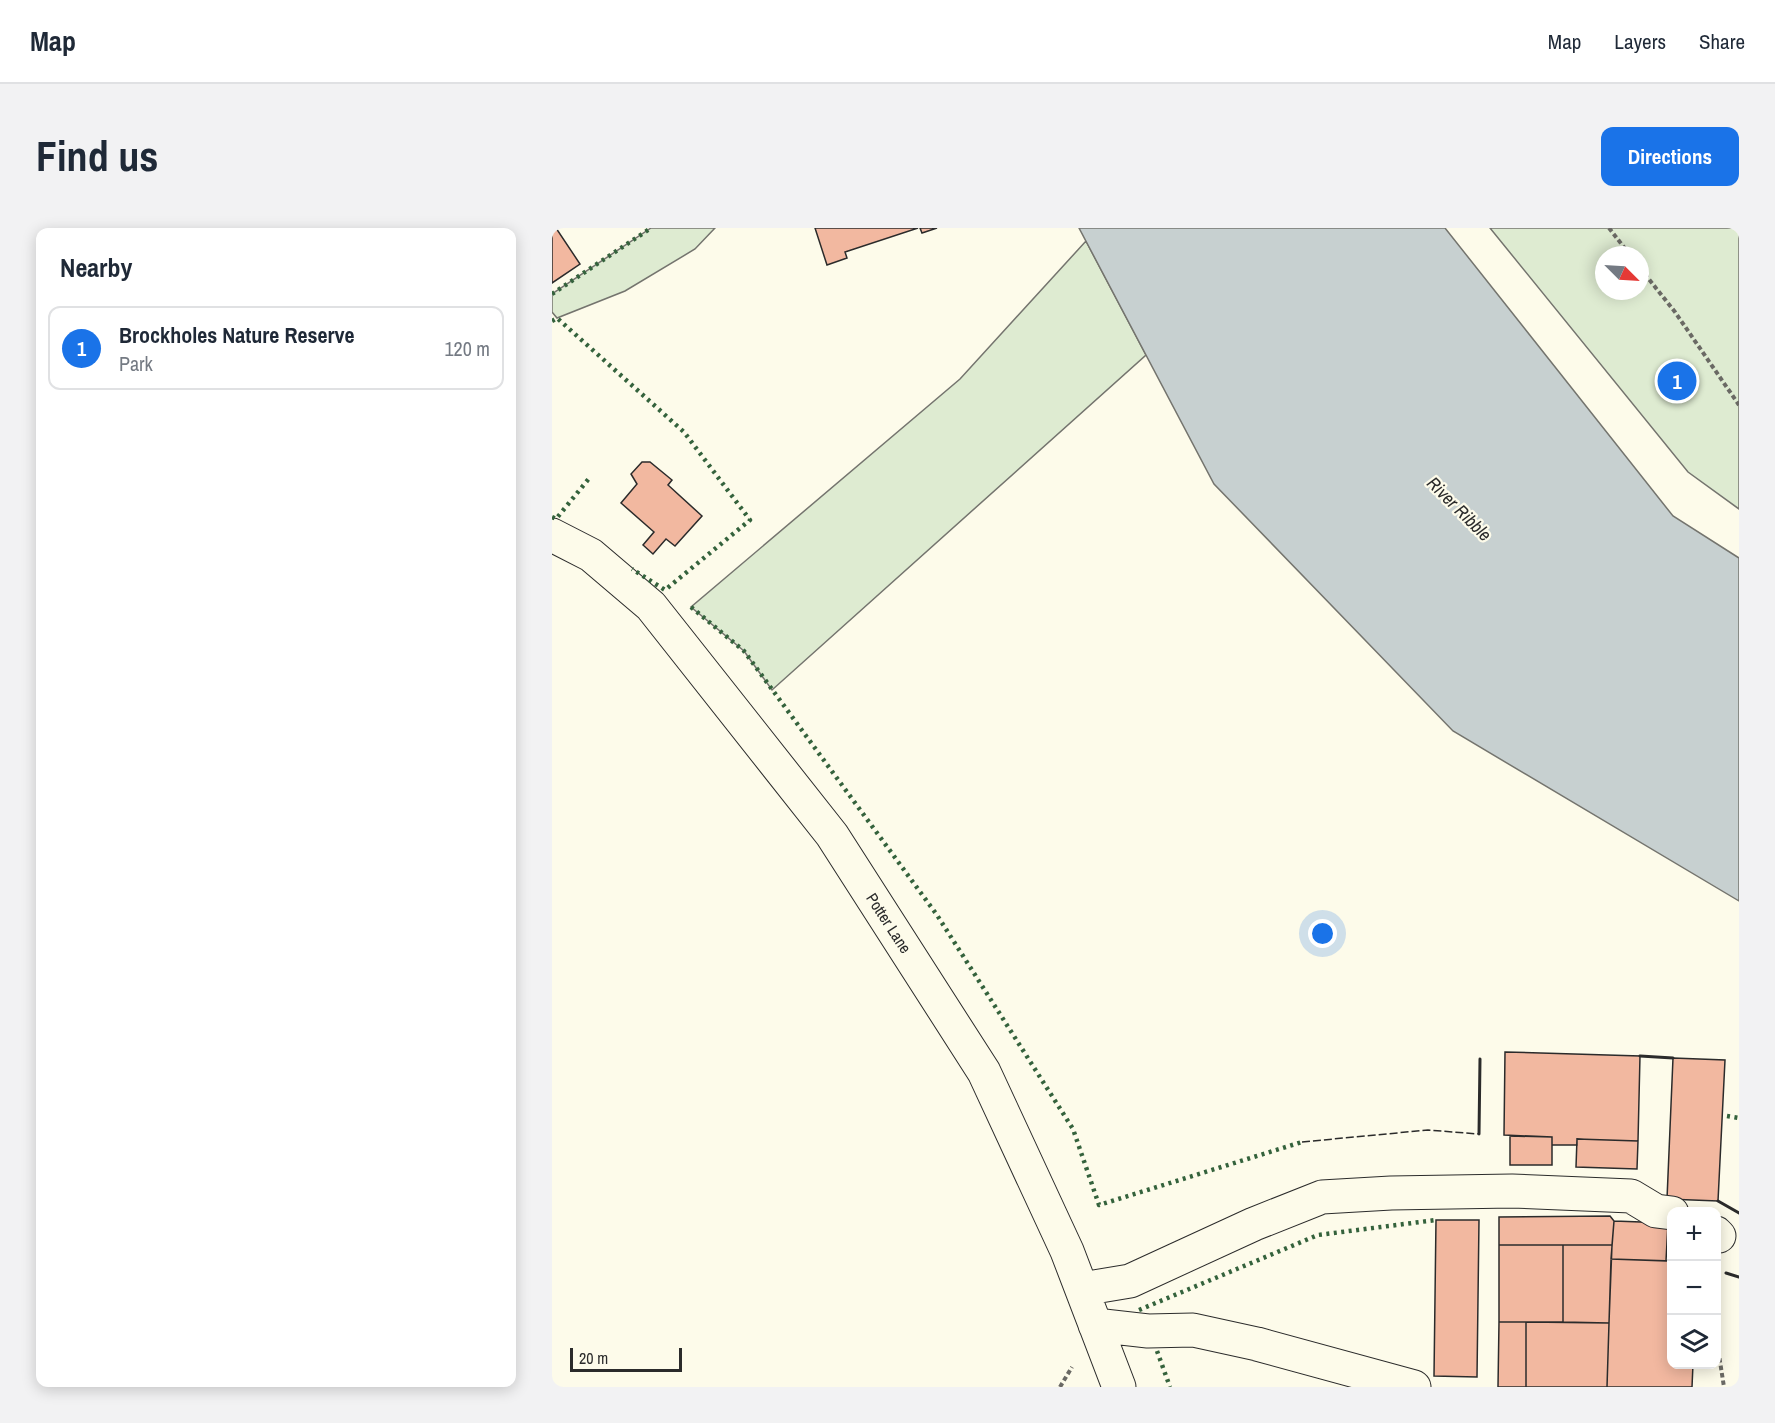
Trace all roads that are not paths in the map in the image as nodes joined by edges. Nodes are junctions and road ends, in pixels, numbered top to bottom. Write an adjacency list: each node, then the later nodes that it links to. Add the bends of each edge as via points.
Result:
1 (552, 535): 3 (street, Potter Lane, via 591,555 651,606 832,835 984,1072)
2 (1667, 1212): 3 (street, via 1656,1211 1630,1196 1512,1191 1322,1197 1130,1281)
3 (1082, 1289): 4 (street, Potter Lane)
4 (1095, 1325): 5 (street, Potter Lane); 6 (street, via 1148,1331 1193,1330)
5 (1119, 1387)
6 (1414, 1387)

